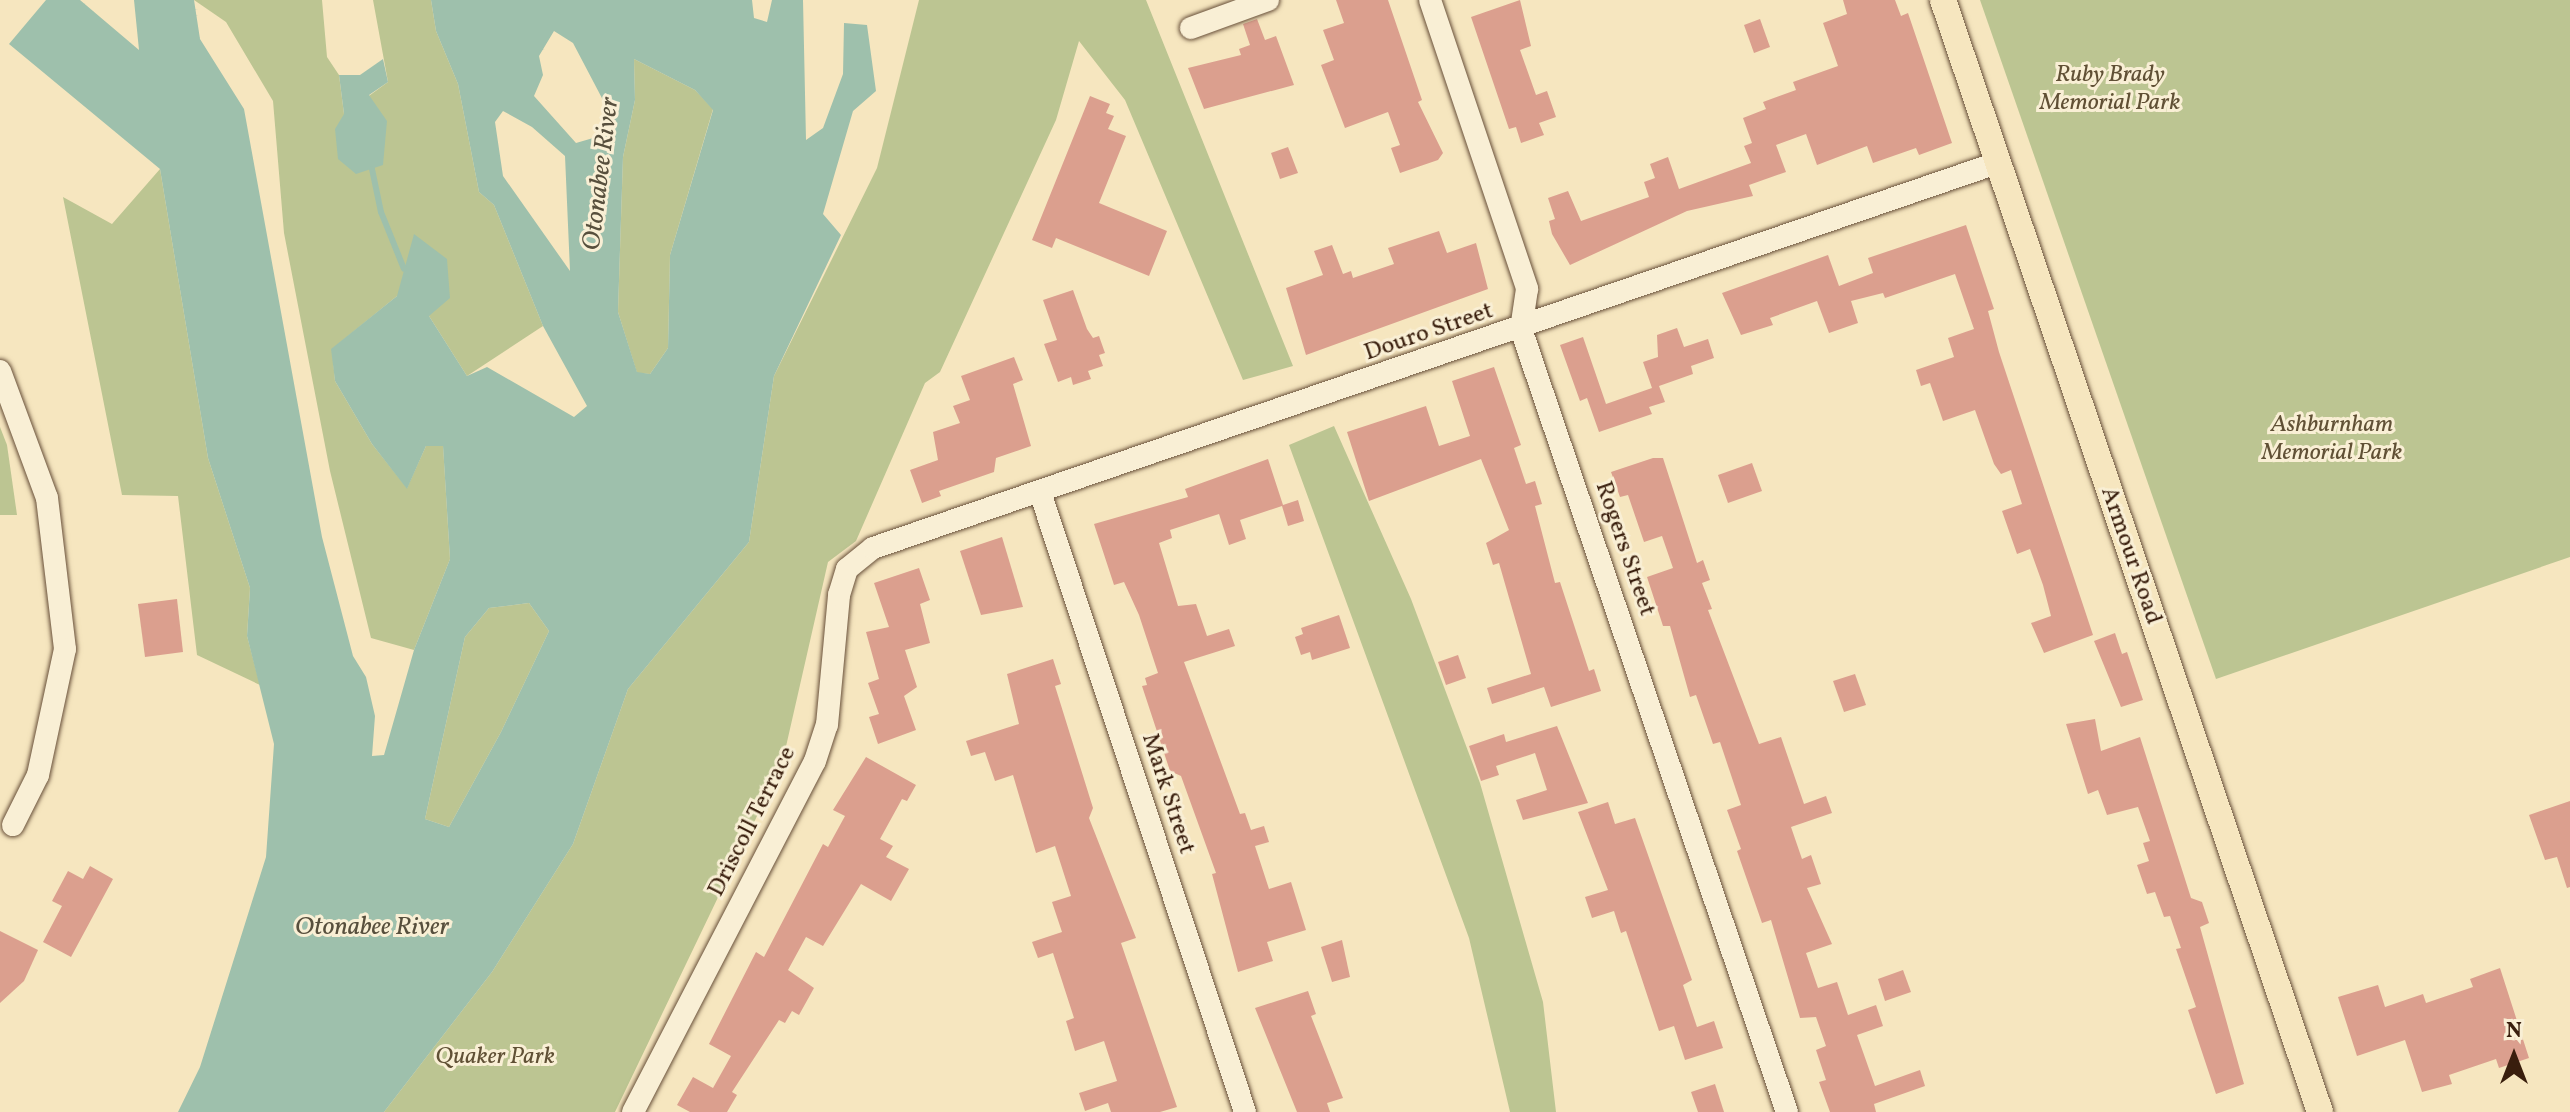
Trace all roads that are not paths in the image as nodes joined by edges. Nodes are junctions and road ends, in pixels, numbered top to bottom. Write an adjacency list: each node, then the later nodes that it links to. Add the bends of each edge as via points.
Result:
1 (1268, 0): 4 (street)
2 (1430, 0): 6 (street, Rogers Street, via 1527,289)
3 (1943, 0): 5 (main road, Armour Road)
4 (1191, 28)
5 (2000, 162): 6 (street, Douro Street); 14 (main road, Armour Road)
6 (1521, 329): 8 (street, Douro Street); 13 (street, Rogers Street)
7 (0, 371): 10 (street, via 47,498 65,649 38,775)
8 (1040, 492): 9 (street, Douro Street); 12 (street, Mark Street)
9 (873, 548): 11 (street, Driscoll Terrace, via 847,569 839,595 827,725 815,761)
10 (13, 825)
11 (633, 1112)
12 (1245, 1112)
13 (1787, 1112)
14 (2320, 1112)

